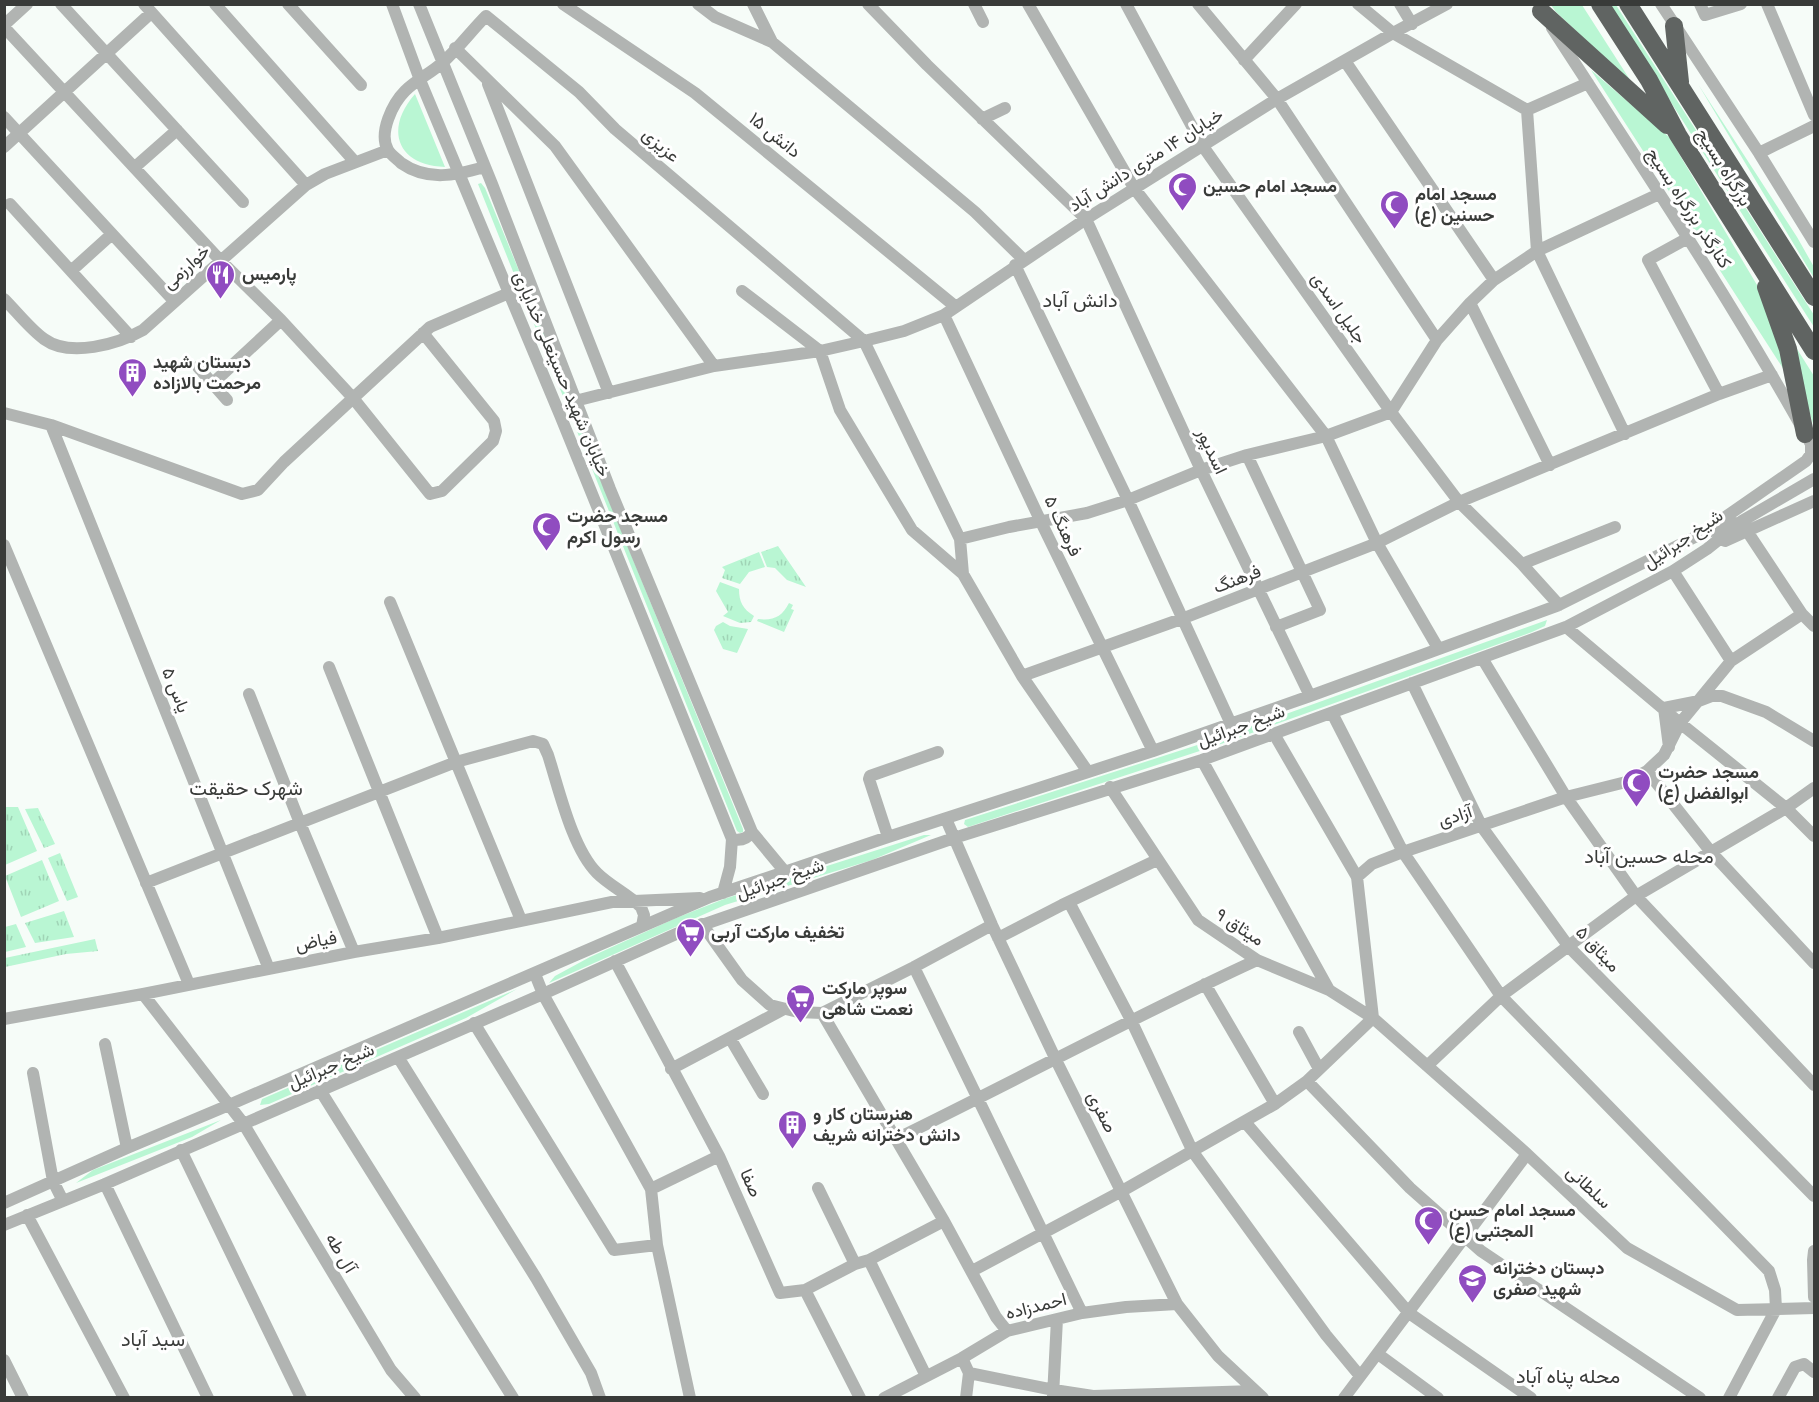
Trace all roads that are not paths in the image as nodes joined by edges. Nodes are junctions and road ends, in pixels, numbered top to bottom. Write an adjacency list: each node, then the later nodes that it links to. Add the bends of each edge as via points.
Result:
1 (27, 4): 29 (street)
2 (61, 4): 34 (street)
3 (215, 4): 58 (street)
4 (288, 4): 41 (street)
5 (392, 4): 39 (street, خیابان شهید حسینعلی خدایاری)
6 (419, 4): 37 (street, خیابان شهید حسینعلی خدایاری)
7 (563, 4): 83 (street, دانش ۱۵, via 695,93)
8 (698, 4): 32 (street, via 715,17)
9 (868, 4): 49 (street)
10 (974, 4): 27 (street)
11 (1028, 4): 63 (street)
12 (1126, 4): 54 (street, جلیل اسدی)
13 (1198, 4): 35 (street)
14 (1296, 4): 35 (street)
15 (1358, 4): 31 (street)
16 (1400, 4): 28 (street)
17 (1447, 4): 28 (street, خیابان ۱۴ متری دانش آباد)
18 (1600, 4): 53 (highway, بزرگراه بسیج)
19 (1628, 4): 42 (highway, بزرگراه بسیج)
20 (1661, 4): 30 (street)
21 (1700, 4): 22 (street, via 1705,15)
22 (1741, 4)
23 (1767, 4): 47 (street)
24 (755, 6): 32 (street)
25 (1539, 8): 40 (street, کنارگذر بزرگراه بسیج); 53 (highway)
26 (148, 9): 34 (street); 62 (street)
27 (983, 22)
28 (1412, 24): 31 (street, خیابان ۱۴ متری دانش آباد)
29 (4, 26): 43 (street)
30 (1674, 26): 42 (highway); 57 (street)
31 (1393, 33): 36 (street, خیابان ۱۴ متری دانش آباد); 46 (street)
32 (772, 42): 74 (street, via 975,212)
33 (455, 48): 37 (street, عزیزی); 38 (street); 89 (street, عزیزی, via 486,16 579,92 615,129)
34 (107, 53): 43 (street); 51 (street)
35 (1244, 60): 44 (street)
36 (1345, 61): 44 (street, خیابان ۱۴ متری دانش آباد); 76 (street)
37 (442, 63): 39 (street, عزیزی); 60 (street, خیابان شهید حسینعلی خدایاری)
38 (486, 78): 92 (street, via 555,146); 96 (street)
39 (420, 80): 56 (street, via 400,96 390,115 385,137); 61 (street, خیابان شهید حسینعلی خدایاری)
40 (1588, 83): 46 (street); 64 (street, کنارگذر بزرگراه بسیج)
41 (362, 85)
42 (1681, 87): 79 (highway, بزرگراه بسیج)
43 (65, 92): 52 (street); 59 (street)
44 (1277, 99): 54 (street, خیابان ۱۴ متری دانش آباد); 88 (street)
45 (1005, 108): 49 (street)
46 (1527, 110): 71 (street)
47 (1815, 115)
48 (4, 117): 52 (street)
49 (982, 119): 67 (street)
50 (1815, 126): 57 (street)
51 (177, 130): 59 (street); 65 (street)
52 (20, 133): 55 (street); 68 (street)
53 (1678, 135): 72 (highway, بزرگراه بسیج)
54 (1202, 145): 63 (street, خیابان ۱۴ متری دانش آباد); 102 (street, جلیل اسدی)
55 (4, 147)
56 (388, 150): 58 (street, خوارزمی); 61 (street, via 425,175)
57 (1759, 153): 70 (street)
58 (355, 162): 62 (street, خوارزمی)
59 (135, 167): 73 (street)
60 (485, 167): 61 (street); 100 (street, خیابان شهید حسینعلی خدایاری)
61 (460, 174): 78 (street, خیابان شهید حسینعلی خدایاری)
62 (306, 185): 73 (street, خوارزمی)
63 (1134, 188): 67 (street, خیابان ۱۴ متری دانش آباد); 106 (street)
64 (1659, 194): 69 (street, کنارگذر بزرگراه بسیج); 71 (street)
65 (243, 202)
66 (10, 204): 75 (street)
67 (1086, 219): 74 (street, خیابان ۱۴ متری دانش آباد); 109 (street, اسدپور)
68 (112, 234): 75 (street); 81 (street)
69 (1688, 238): 94 (street, کنارگذر بزرگراه بسیج); 97 (street, via 1648,260)
70 (1815, 242)
71 (1537, 251): 76 (street); 104 (street)
72 (1754, 254): 91 (highway, بزرگراه بسیج); 105 (highway, via 1788,349)
73 (220, 260): 81 (street, خوارزمی); 85 (street)
74 (1019, 262): 83 (street, خیابان ۱۴ متری دانش آباد); 111 (street)
75 (71, 271): 87 (street)
76 (1494, 280): 82 (street)
77 (742, 291): 90 (street)
78 (508, 293): 86 (street); 168 (street, خیابان شهید حسینعلی خدایاری)
79 (1815, 297)
80 (4, 299): 87 (street, خوارزمی, via 45,340 61,346 92,347)
81 (174, 301): 87 (street, خوارزمی)
82 (1470, 303): 88 (street); 108 (street)
83 (956, 307): 84 (street, خیابان ۱۴ متری دانش آباد)
84 (944, 315): 89 (street, خیابان ۱۴ متری دانش آباد); 114 (street, فرهنگ ۵)
85 (281, 320): 95 (street); 98 (street)
86 (423, 333): 98 (street); 98 (street, via 494,421 496,431 493,441 442,491 430,494)
87 (131, 336)
88 (1437, 340): 102 (street)
89 (864, 341): 90 (street); 118 (street)
90 (820, 351): 92 (street); 124 (street, via 840,410 912,530)
91 (1815, 351)
92 (714, 366): 96 (street)
93 (198, 367): 95 (street)
94 (1772, 375): 97 (street, فرهنگ); 105 (street, کنارگذر بزرگراه بسیج)
95 (212, 384): 99 (street)
96 (609, 393): 100 (street)
97 (1719, 394): 104 (street, فرهنگ)
98 (353, 398): 103 (street, via 258,490 242,494)
99 (227, 400)
100 (575, 401): 164 (street, خیابان شهید حسینعلی خدایاری)
101 (4, 412): 103 (street)
102 (1390, 412): 106 (street); 113 (street, جلیل اسدی)
103 (51, 424): 169 (street, یاس ۵)
104 (1625, 434): 108 (street, فرهنگ)
105 (1805, 434): 117 (street, via 1811,444 1806,461)
106 (1326, 436): 107 (street); 119 (street)
107 (1247, 455): 109 (street); 123 (street)
108 (1551, 465): 113 (street, فرهنگ)
109 (1201, 470): 111 (street); 125 (street, اسدپور)
110 (1815, 480): 115 (street)
111 (1128, 500): 114 (street); 129 (street)
112 (1815, 501): 115 (street)
113 (1459, 502): 119 (street, فرهنگ); 121 (street, جلیل اسدی)
114 (1041, 522): 118 (street); 133 (street, فرهنگ ۵)
115 (1745, 526): 117 (street, شیخ جبرائیل); 122 (street, شیخ جبرائیل); 128 (street)
116 (1615, 527): 121 (street)
117 (1701, 534): 127 (street, شیخ جبرائیل)
118 (960, 539): 124 (street)
119 (1377, 543): 123 (street, فرهنگ); 134 (street)
120 (4, 545): 175 (street)
121 (1522, 564): 127 (street, جلیل اسدی)
122 (1673, 571): 132 (street, شیخ جبرائیل); 136 (street)
123 (1302, 572): 125 (street, فرهنگ); 131 (street, via 1320,610)
124 (963, 574): 138 (street)
125 (1259, 590): 129 (street, فرهنگ); 131 (street, اسدپور)
126 (390, 602): 153 (street)
127 (1559, 605): 134 (street, شیخ جبرائیل)
128 (1802, 614): 130 (street); 136 (street, آزادی)
129 (1184, 618): 133 (street, فرهنگ); 146 (street)
130 (1815, 626)
131 (1276, 627): 141 (street, اسدپور)
132 (1566, 627): 135 (street, شیخ جبرائیل); 143 (street)
133 (1101, 648): 138 (street, فرهنگ); 150 (street, فرهنگ ۵)
134 (1438, 648): 141 (street, شیخ جبرائیل)
135 (1482, 658): 139 (street, شیخ جبرائیل); 159 (street)
136 (1731, 661): 142 (street, آزادی)
137 (329, 667): 158 (street)
138 (1022, 676): 155 (street)
139 (1412, 683): 144 (street, شیخ جبرائیل); 163 (street, میثاق ۵)
140 (249, 694): 162 (street)
141 (1310, 696): 146 (street, شیخ جبرائیل)
142 (1699, 701): 143 (street); 145 (street, آزادی); 148 (street, via 1712,696 1736,700)
143 (1664, 708): 145 (street); 149 (street)
144 (1332, 713): 147 (street, شیخ جبرائیل); 170 (street)
145 (1680, 723): 149 (street, آزادی); 160 (street)
146 (1231, 724): 150 (street, شیخ جبرائیل)
147 (1274, 734): 152 (street, شیخ جبرائیل); 174 (street)
148 (1814, 739)
149 (1669, 749): 154 (street, آزادی)
150 (1153, 751): 155 (street, شیخ جبرائیل)
151 (938, 752): 166 (street, via 870,776)
152 (1202, 760): 156 (street, شیخ جبرائیل); 197 (street)
153 (456, 762): 158 (street); 179 (street, via 533,741 543,744 585,858 598,874); 181 (street)
154 (1647, 771): 159 (street, آزادی, via 1626,782); 171 (street)
155 (1088, 772): 161 (street, شیخ جبرائیل)
156 (1110, 787): 167 (street, شیخ جبرائیل); 172 (street, میثاق ۹)
157 (1815, 788): 160 (street)
158 (378, 794): 162 (street); 185 (street)
159 (1566, 797): 163 (street, آزادی); 177 (street)
160 (1786, 808): 165 (street); 171 (street)
161 (946, 819): 166 (street, شیخ جبرائیل); 167 (street, صفری)
162 (300, 823): 169 (street); 188 (street)
163 (1482, 827): 170 (street, آزادی); 187 (street, میثاق ۵)
164 (752, 832): 168 (street, via 746,838); 173 (street, خیابان شهید حسینعلی خدایاری)
165 (1815, 836)
166 (888, 837): 173 (street, شیخ جبرائیل)
167 (954, 838): 182 (street, شیخ جبرائیل); 184 (street, صفری)
168 (732, 840): 176 (street, خیابان شهید حسینعلی خدایاری)
169 (223, 852): 175 (street); 193 (street, یاس ۵)
170 (1403, 852): 174 (street, آزادی, via 1372,864); 200 (street)
171 (1711, 852): 177 (street); 191 (street)
172 (1158, 860): 180 (street); 189 (street, میثاق ۹, via 1198,920)
173 (786, 873): 176 (street, شیخ جبرائیل)
174 (1357, 877): 203 (street)
175 (146, 883): 195 (street)
176 (723, 893): 178 (street, شیخ جبرائیل)
177 (1636, 896): 187 (street); 217 (street)
178 (710, 897): 179 (street, فیاض); 183 (street, شیخ جبرائیل)
179 (635, 901): 181 (street, فیاض); 183 (street, via 644,915)
180 (1069, 902): 186 (street); 205 (street)
181 (521, 920): 185 (street, فیاض)
182 (702, 924): 190 (street, شیخ جبرائیل); 201 (street, via 742,980 770,1005)
183 (642, 926): 194 (street, شیخ جبرائیل)
184 (993, 926): 186 (street, صفری); 192 (street)
185 (438, 938): 188 (street, فیاض)
186 (998, 938): 211 (street, صفری)
187 (1569, 947): 200 (street); 236 (street, میثاق ۵)
188 (354, 952): 193 (street, فیاض)
189 (1257, 960): 196 (street); 197 (street, میثاق ۹)
190 (615, 961): 199 (street, شیخ جبرائیل); 214 (street, صفا)
191 (1815, 963)
192 (914, 967): 202 (street); 220 (street)
193 (269, 969): 195 (street, فیاض)
194 (535, 974): 199 (street); 222 (street, شیخ جبرائیل)
195 (189, 984): 198 (street, فیاض)
196 (1205, 984): 205 (street); 221 (street)
197 (1329, 990): 203 (street, میثاق ۹)
198 (143, 994): 204 (street, فیاض); 222 (street, آل طه)
199 (543, 994): 206 (street, شیخ جبرائیل); 233 (street)
200 (1501, 996): 212 (street); 253 (street, via 1768,1271)
201 (784, 1009): 202 (street); 208 (street)
202 (822, 1012): 225 (street)
203 (1372, 1018): 212 (street, سلطانی); 213 (street)
204 (4, 1019)
205 (1131, 1020): 211 (street); 228 (street)
206 (474, 1023): 210 (street, شیخ جبرائیل); 244 (street, via 614,1250)
207 (1299, 1032): 213 (street)
208 (730, 1038): 214 (street); 219 (street)
209 (105, 1044): 226 (street)
210 (398, 1057): 218 (street, شیخ جبرائیل); 274 (street, via 536,1278 591,1373)
211 (1056, 1060): 220 (street); 235 (street, صفری)
212 (1427, 1066): 229 (street, سلطانی)
213 (1319, 1068): 216 (street)
214 (671, 1069): 230 (street, صفا)
215 (33, 1073): 231 (street)
216 (1307, 1081): 221 (street); 243 (street, via 1410,1188)
217 (1815, 1085)
218 (320, 1090): 224 (street, شیخ جبرائیل); 273 (street)
219 (763, 1094)
220 (979, 1098): 225 (street); 242 (street)
221 (1275, 1104): 223 (street)
222 (230, 1105): 224 (street, آل طه); 226 (street, شیخ جبرائیل)
223 (1245, 1122): 228 (street); 254 (street)
224 (243, 1123): 227 (street, شیخ جبرائیل); 272 (street, آل طه, via 391,1371)
225 (896, 1139): 240 (street)
226 (126, 1148): 231 (street, شیخ جبرائیل)
227 (181, 1150): 232 (street, شیخ جبرائیل); 271 (street)
228 (1193, 1152): 235 (street); 264 (street)
229 (1527, 1154): 243 (street); 253 (street, سلطانی, via 1627,1248 1737,1310)
230 (719, 1156): 233 (street); 249 (street, صفا, via 780,1293)
231 (53, 1181): 237 (street); 238 (street, شیخ جبرائیل)
232 (105, 1184): 237 (street, شیخ جبرائیل); 270 (street)
233 (651, 1188): 244 (street)
234 (818, 1188): 247 (street)
235 (1122, 1191): 242 (street); 251 (street, صفری)
236 (1815, 1196)
237 (63, 1201): 239 (street, شیخ جبرائیل)
238 (4, 1203)
239 (27, 1215): 241 (street, شیخ جبرائیل); 269 (street)
240 (944, 1221): 246 (street); 248 (street)
241 (4, 1225)
242 (1044, 1233): 248 (street); 255 (street)
243 (1464, 1237): 254 (street); 282 (street)
244 (657, 1245): 275 (street)
245 (1814, 1257): 250 (street)
246 (869, 1260): 247 (street); 263 (street)
247 (855, 1264): 249 (street)
248 (972, 1271): 257 (street)
249 (805, 1290): 276 (street)
250 (1815, 1297)
251 (1177, 1304): 255 (street, احمدزاده); 266 (street, صفری, via 1218,1356)
252 (1815, 1308): 253 (street, سلطانی)
253 (1776, 1309): 283 (street)
254 (1409, 1312): 258 (street); 281 (street)
255 (1082, 1313): 256 (street, احمدزاده)
256 (1057, 1319): 257 (street, احمدزاده); 265 (street)
257 (1007, 1331): 259 (street, احمدزاده)
258 (1378, 1354): 264 (street); 280 (street)
259 (962, 1358): 262 (street); 263 (street, احمدزاده)
260 (4, 1360): 268 (street)
261 (1815, 1372): 284 (street, via 1804,1364 1795,1367)
262 (969, 1373): 265 (street); 278 (street)
263 (926, 1376): 277 (street, احمدزاده)
264 (1360, 1376): 279 (street)
265 (1054, 1394): 267 (street)
266 (1259, 1395): 267 (street)
267 (1141, 1396)
268 (23, 1398)
269 (124, 1398)
270 (207, 1398)
271 (301, 1398)
272 (415, 1398)
273 (513, 1398)
274 (600, 1398)
275 (690, 1398)
276 (860, 1398)
277 (884, 1398)
278 (966, 1398)
279 (1344, 1398)
280 (1438, 1398)
281 (1531, 1398)
282 (1700, 1398)
283 (1729, 1398)
284 (1778, 1398)

